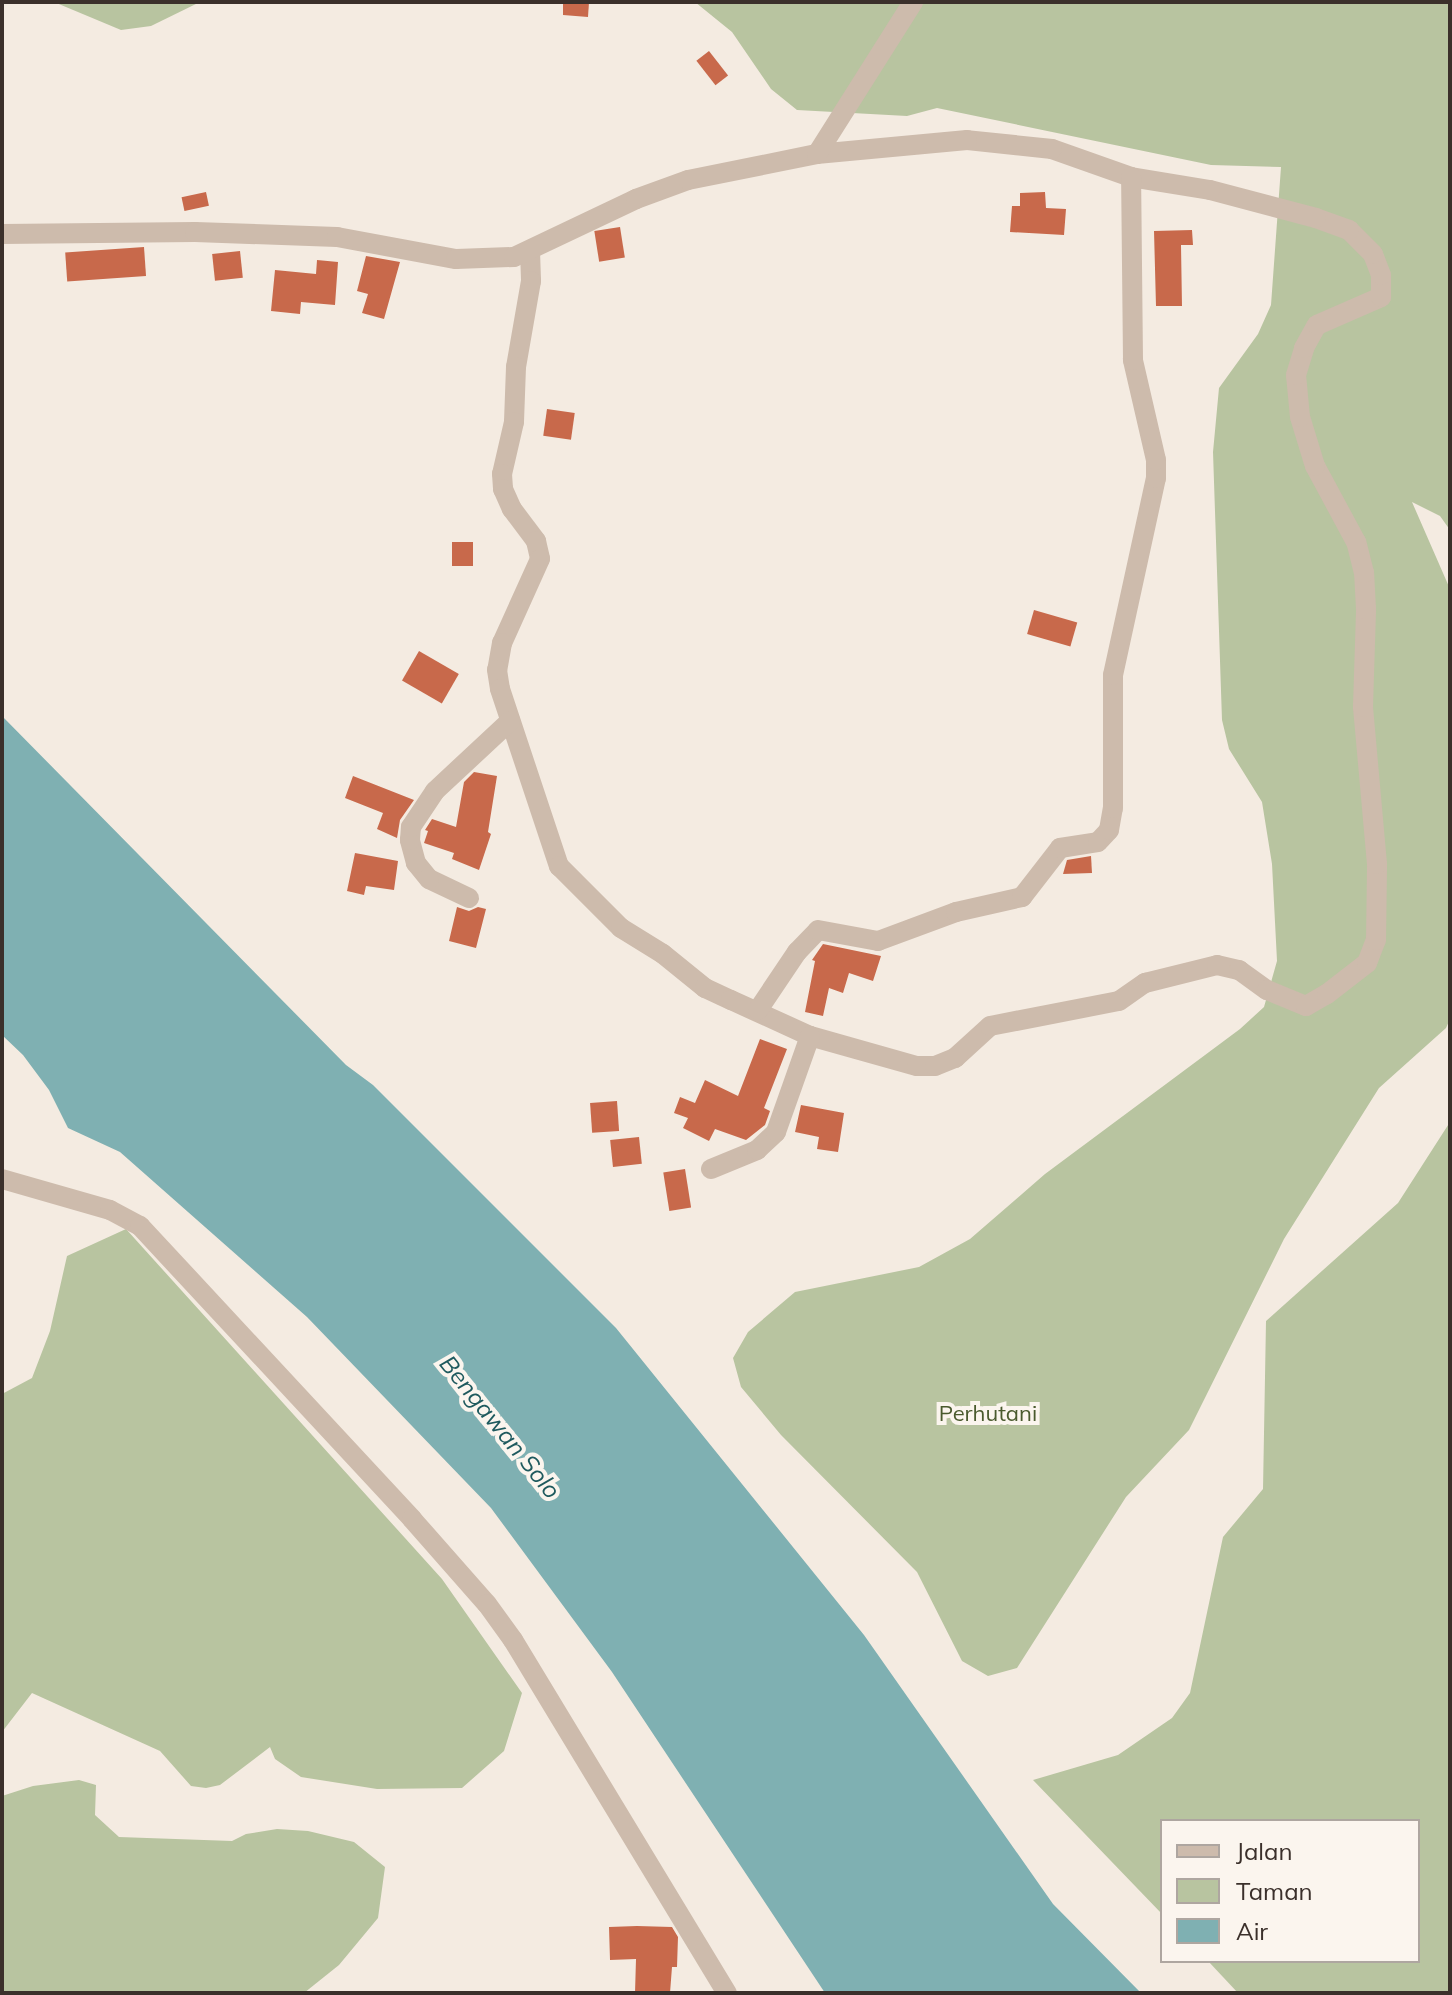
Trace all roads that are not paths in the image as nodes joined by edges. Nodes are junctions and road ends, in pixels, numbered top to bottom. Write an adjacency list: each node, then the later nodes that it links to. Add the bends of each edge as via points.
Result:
1 (913, 2): 2 (street)
2 (817, 154): 3 (street, via 967,140 1052,149); 5 (street, via 688,180)
3 (1131, 177): 8 (street, via 1133,360 1156,478 1113,675 1109,830 1098,842 1060,848 1022,897 956,912 878,941 818,930); 9 (street, via 1210,190 1349,230 1373,254 1381,275 1381,297 1317,325 1296,375 1300,417 1315,466 1356,542 1364,573 1363,707 1377,864 1376,940 1367,963 1306,1006 1267,990 1239,970 1217,965 1145,983 1119,1001 990,1026 955,1058 935,1066 917,1066)
4 (2, 234): 5 (street, via 337,237 456,259 514,257)
5 (530, 251): 6 (street, via 514,422 502,474 507,499 536,541 540,559 502,643 497,670)
6 (510, 721): 7 (street, via 435,791 411,827 416,863 429,879); 8 (street, via 565,876 621,928 705,988)
7 (469, 898)
8 (758, 1010): 9 (street)
9 (810, 1036): 10 (street, via 776,1132 757,1150)
10 (711, 1169)
11 (2, 1179): 12 (street, via 110,1210 140,1226 412,1519 513,1640)
12 (727, 1993)

